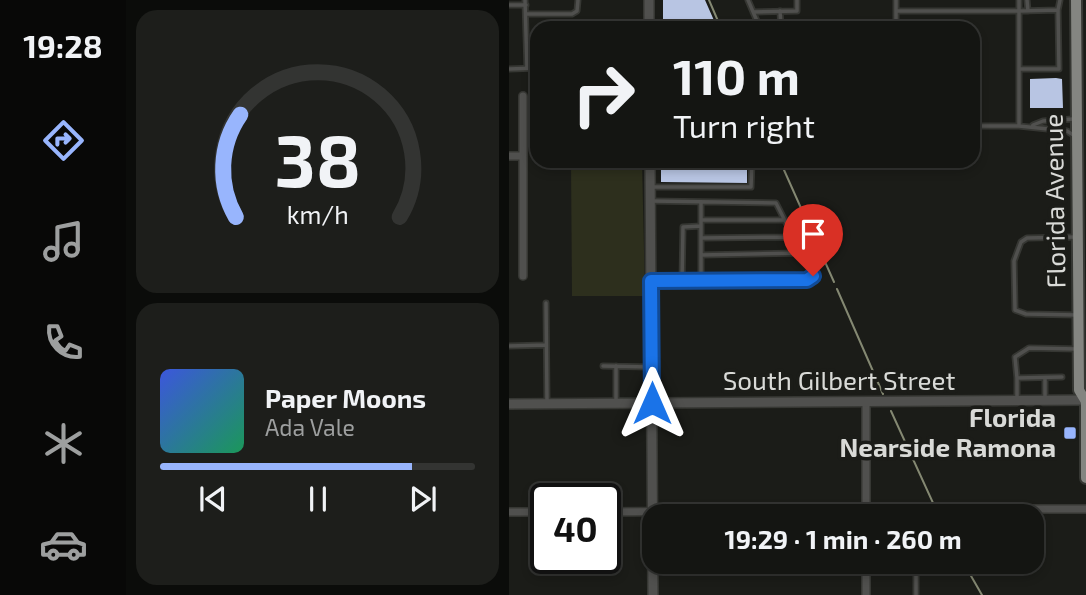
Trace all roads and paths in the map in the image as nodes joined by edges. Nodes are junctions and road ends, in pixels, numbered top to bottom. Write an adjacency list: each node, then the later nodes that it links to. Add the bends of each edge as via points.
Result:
1 (578, 0): 18 (lane, via 572,14)
2 (649, 0): 19 (street)
3 (748, 0): 17 (lane)
4 (797, 0): 13 (lane, via 797,11)
5 (896, 0): 14 (lane)
6 (1019, 0): 15 (lane)
7 (1027, 0): 16 (lane)
8 (1060, 0): 12 (lane)
9 (1076, 0): 27 (main road, Florida Avenue)
10 (526, 3): 11 (lane); 18 (lane)
11 (509, 5)
12 (1058, 10): 16 (lane); 25 (lane, via 1059,69)
13 (780, 11): 17 (lane); 21 (lane)
14 (896, 11): 15 (lane); 22 (lane)
15 (1019, 11): 16 (lane); 25 (lane)
16 (1028, 11)
17 (753, 12): 20 (lane)
18 (526, 14): 23 (lane)
19 (649, 21)
20 (757, 21)
21 (781, 21)
22 (896, 21)
23 (527, 68): 24 (lane)
24 (509, 69)
25 (1019, 69): 30 (lane)
26 (523, 96): 33 (street)
27 (1077, 119): 28 (lane); 31 (main road, Florida Avenue)
28 (1031, 125): 30 (lane); 31 (lane, via 1067,131)
29 (980, 126): 30 (lane)
30 (1019, 126)
31 (1077, 138): 37 (main road, Florida Avenue)
32 (509, 156): 33 (street)
33 (523, 156): 48 (street)
34 (650, 168): 36 (street)
35 (752, 168): 36 (lane, via 751,187)
36 (650, 187): 38 (street)
37 (1082, 188): 44 (main road, Florida Avenue)
38 (650, 201): 39 (lane); 49 (street)
39 (701, 202): 40 (lane); 41 (lane, via 776,203)
40 (701, 220): 41 (lane); 42 (lane)
41 (785, 220): 43 (lane)
42 (701, 226): 45 (lane); 50 (lane, via 682,227)
43 (793, 237): 45 (lane); 46 (lane)
44 (1078, 237): 52 (main road, via 1084,252); 54 (main road, Florida Avenue); 54 (lane, via 1027,238 1014,261 1015,310)
45 (701, 238): 47 (lane)
46 (801, 253): 47 (lane); 51 (lane, via 813,276 807,280)
47 (701, 254): 51 (lane)
48 (523, 276)
49 (651, 281): 50 (lane); 60 (street)
50 (682, 281): 51 (lane)
51 (701, 281)
52 (1086, 292)
53 (546, 303): 55 (lane)
54 (1079, 315): 57 (main road, Florida Avenue)
55 (546, 345): 56 (lane); 68 (lane)
56 (509, 346)
57 (1079, 349): 61 (lane, via 1029,348 1015,357); 66 (main road, Florida Avenue, via 1079,390)
58 (603, 366): 59 (lane)
59 (616, 366): 60 (lane); 69 (lane)
60 (652, 367): 70 (street)
61 (1017, 377): 62 (lane); 64 (lane)
62 (1045, 377): 63 (lane); 65 (lane)
63 (1062, 377)
64 (1017, 400): 65 (street, South Gilbert Street); 67 (street, South Gilbert Street)
65 (1045, 400): 66 (street, South Gilbert Street)
66 (1086, 400): 72 (main road, Florida Avenue)
67 (866, 401): 70 (street, South Gilbert Street); 74 (street)
68 (547, 403): 69 (street, South Gilbert Street); 71 (street, South Gilbert Street)
69 (616, 403): 70 (street, South Gilbert Street)
70 (652, 403): 73 (street)
71 (509, 404)
72 (1086, 478)
73 (653, 504)
74 (866, 504)
75 (1044, 509): 76 (street)
76 (1086, 509)
77 (509, 512): 78 (street)
78 (530, 512)
79 (621, 512): 80 (street)
80 (642, 512)
81 (653, 574): 84 (street)
82 (866, 574): 85 (street)
83 (916, 574): 86 (lane)
84 (653, 595)
85 (866, 595)
86 (916, 595)

